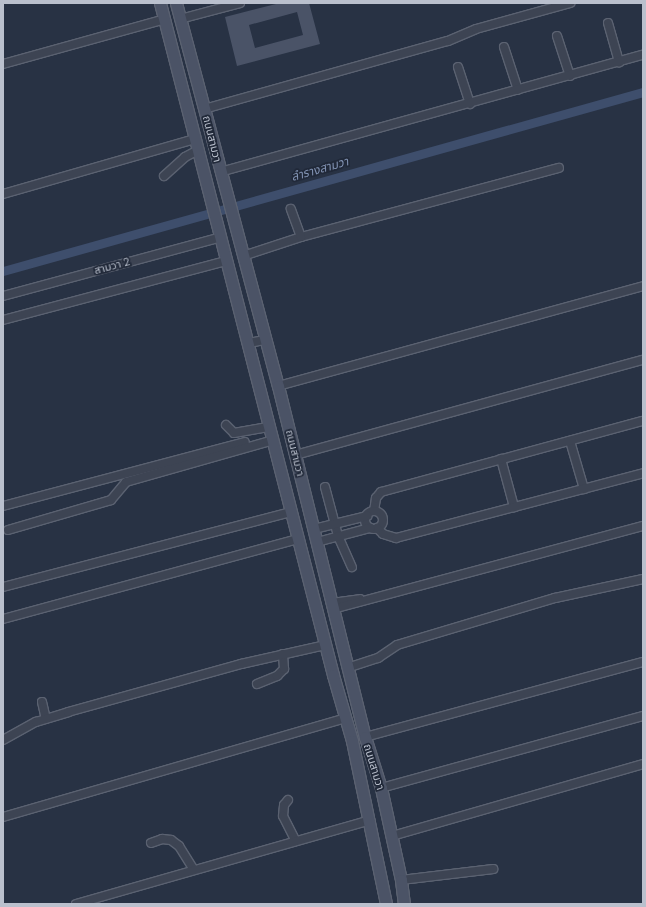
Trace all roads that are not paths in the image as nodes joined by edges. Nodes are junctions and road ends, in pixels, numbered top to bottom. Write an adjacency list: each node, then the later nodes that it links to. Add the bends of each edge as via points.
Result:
1 (160, 3): 5 (street, ถนนสามวา)
2 (176, 3): 6 (street, ถนนสามวา)
3 (240, 3): 6 (street)
4 (570, 3): 17 (street, via 476,29 448,41)
5 (164, 19): 12 (street); 18 (street, ถนนสามวา)
6 (180, 19): 17 (street, ถนนสามวา)
7 (608, 23): 11 (street)
8 (557, 36): 14 (street)
9 (504, 47): 15 (street)
10 (643, 56): 11 (street)
11 (619, 62): 14 (street)
12 (3, 64)
13 (458, 68): 16 (street)
14 (570, 76): 15 (street)
15 (518, 90): 16 (street)
16 (470, 104): 20 (street)
17 (204, 109): 20 (street, ถนนสามวา)
18 (196, 144): 21 (street); 22 (street); 24 (street, ถนนสามวา)
19 (559, 168): 25 (street)
20 (220, 172): 26 (street, ถนนสามวา)
21 (164, 176)
22 (3, 194)
23 (291, 209): 25 (street)
24 (221, 236): 27 (street, ถนนสามวา); 29 (street, สามวา 2)
25 (301, 237): 26 (street)
26 (243, 256): 31 (street, ถนนสามวา)
27 (227, 261): 30 (street); 32 (street, ถนนสามวา)
28 (643, 286): 34 (street)
29 (3, 296)
30 (3, 320)
31 (264, 340): 32 (street); 34 (street, ถนนสามวา)
32 (249, 344): 37 (street, ถนนสามวา)
33 (643, 360): 39 (street)
34 (278, 386): 39 (street, ถนนสามวา)
35 (643, 421): 38 (street)
36 (226, 425): 37 (street, via 234,433)
37 (271, 434): 44 (street); 46 (street, ถนนสามวา); 52 (street, via 126,482 111,500)
38 (570, 441): 40 (street); 43 (street)
39 (295, 455): 51 (street, ถนนสามวา)
40 (501, 459): 45 (street); 47 (street, via 381,492)
41 (643, 473): 43 (street)
42 (325, 487): 48 (street)
43 (584, 489): 45 (street)
44 (3, 506)
45 (514, 508): 50 (street, via 396,538)
46 (291, 512): 54 (street, ถนนสามวา); 58 (street)
47 (370, 513): 48 (street); 50 (street, via 365,520); 50 (street, via 378,512 383,518 381,526)
48 (334, 524): 51 (street); 53 (street)
49 (643, 526): 59 (street)
50 (374, 528): 53 (street)
51 (314, 529): 55 (street, ถนนสามวา)
52 (8, 530)
53 (338, 536): 55 (street); 56 (street)
54 (298, 539): 60 (street); 61 (street, ถนนสามวา)
55 (317, 542): 59 (street, ถนนสามวา)
56 (352, 567)
57 (643, 579): 64 (street, via 555,598 397,645 378,658)
58 (3, 587)
59 (333, 606): 64 (street, ถนนสามวา)
60 (3, 619)
61 (325, 645): 62 (street); 68 (street, ถนนสามวา)
62 (283, 654): 65 (street, via 284,669 277,676); 69 (street)
63 (643, 662): 70 (street)
64 (347, 668): 70 (street, ถนนสามวา)
65 (257, 684)
66 (42, 702): 69 (street)
67 (643, 716): 73 (street)
68 (346, 718): 75 (street); 76 (street, ถนนสามวา)
69 (46, 719): 71 (street)
70 (365, 737): 73 (street, ถนนสามวา)
71 (3, 740)
72 (643, 764): 77 (street)
73 (381, 788): 77 (street, ถนนสามวา)
74 (288, 800): 78 (street, via 284,805 283,816)
75 (3, 817)
76 (370, 820): 78 (street); 84 (street, ถนนสามวา)
77 (392, 836): 82 (street, ถนนสามวา)
78 (296, 841): 81 (street)
79 (150, 843): 81 (street, via 162,838 171,840 179,846)
80 (493, 869): 82 (street)
81 (194, 870): 83 (street)
82 (402, 880): 85 (street, ถนนสามวา)
83 (76, 904)
84 (386, 904)
85 (404, 904)

